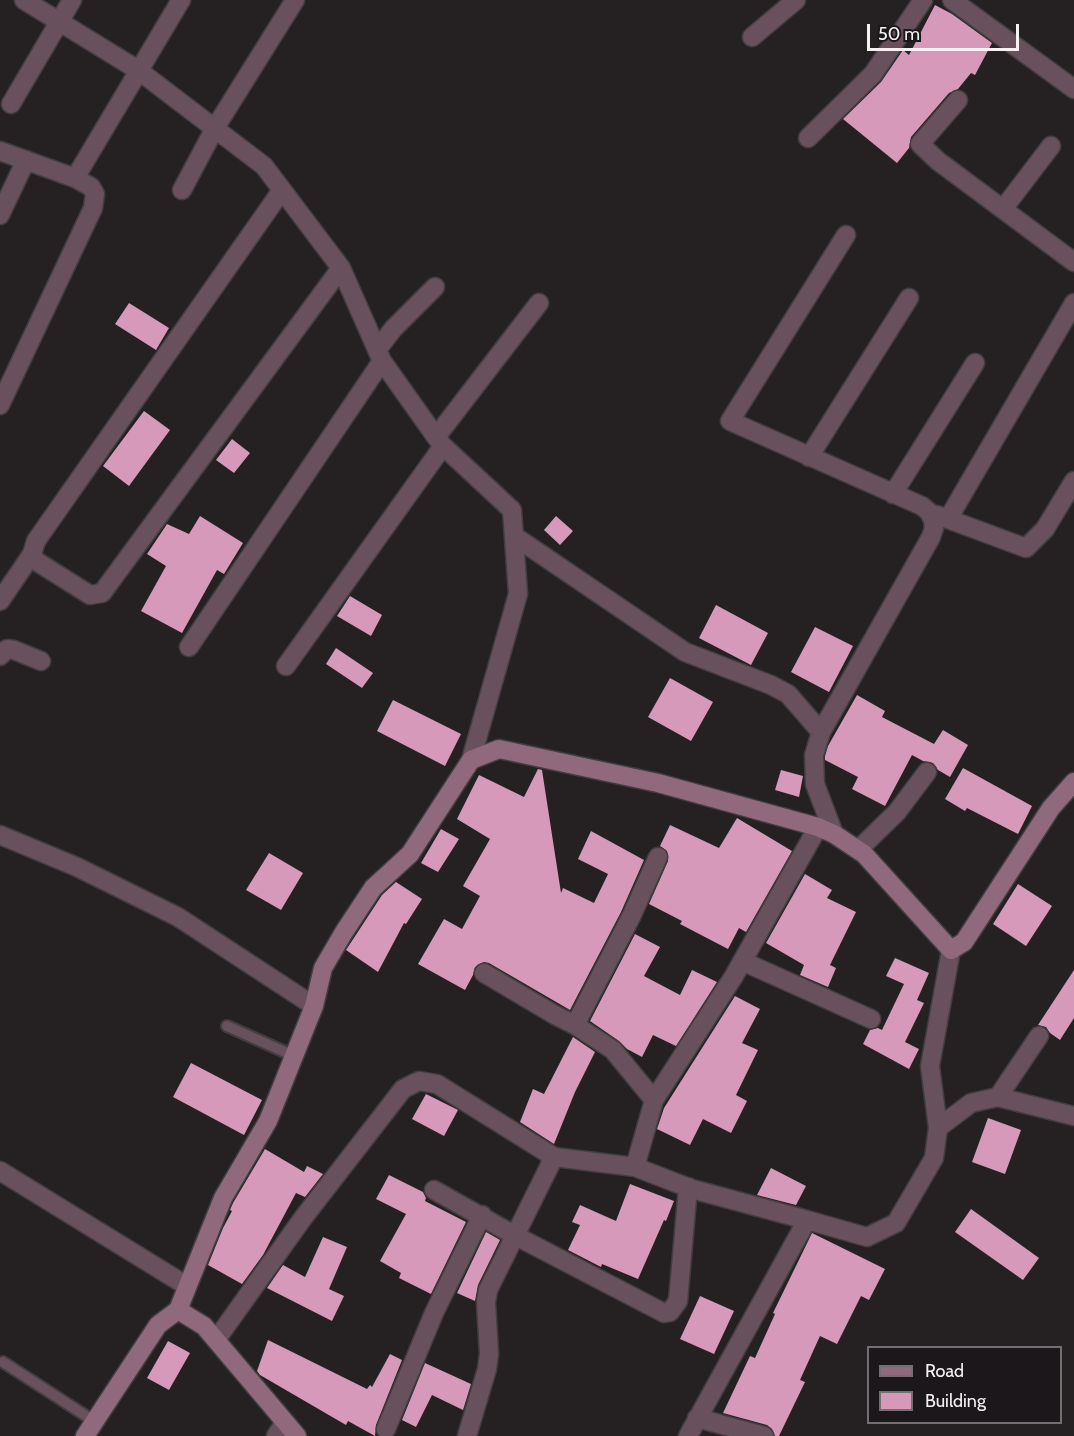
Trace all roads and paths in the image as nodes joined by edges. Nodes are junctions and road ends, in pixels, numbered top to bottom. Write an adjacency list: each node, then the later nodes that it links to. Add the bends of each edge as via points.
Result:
1 (24, 0): 8 (street)
2 (72, 0): 8 (street)
3 (181, 0): 10 (street)
4 (295, 0): 14 (street)
5 (796, 0): 9 (street)
6 (923, 0): 15 (street, via 873,74)
7 (952, 0): 11 (street)
8 (59, 21): 10 (street); 13 (street)
9 (752, 37)
10 (138, 70): 14 (street); 19 (street)
11 (1074, 89)
12 (958, 100): 22 (street, via 920,144)
13 (11, 104)
14 (215, 129): 20 (street); 21 (street, via 264,166)
15 (808, 138)
16 (1051, 147): 22 (street)
17 (0, 151): 18 (street)
18 (26, 160): 19 (street); 23 (street)
19 (75, 178): 33 (street, via 91,187 95,194 93,208)
20 (182, 190)
21 (282, 190): 26 (street); 41 (street, via 36,541)
22 (1003, 209): 25 (street)
23 (0, 214)
24 (846, 235): 35 (street, via 730,422)
25 (1074, 262)
26 (341, 268): 31 (street); 41 (street, via 102,593 90,595 36,561)
27 (435, 287): 31 (street, via 393,329)
28 (909, 298): 35 (street)
29 (539, 303): 34 (street)
30 (1074, 303): 39 (street)
31 (380, 356): 34 (street); 43 (street)
32 (975, 363): 37 (street)
33 (0, 405)
34 (439, 441): 40 (street, via 512,510); 46 (street)
35 (809, 457): 37 (street)
36 (1074, 481): 39 (street, via 1045,529 1026,548)
37 (894, 494): 38 (street)
38 (929, 512): 39 (street); 47 (street, via 934,528 931,537)
39 (948, 519)
40 (514, 536): 47 (street, via 685,652 788,694); 48 (street, via 518,594)
41 (32, 554): 42 (street)
42 (0, 601)
43 (189, 647)
44 (0, 656): 45 (street, via 7,649)
45 (41, 661)
46 (286, 666)
47 (821, 732): 51 (street, via 814,755 815,784)
48 (471, 760): 51 (street, via 499,749 658,783); 58 (street, via 410,854 373,888 344,932 323,968)
49 (927, 772): 53 (street, via 897,812)
50 (1074, 782): 55 (street, via 1052,808 964,942)
51 (826, 830): 53 (street); 56 (street)
52 (0, 835): 58 (street, via 77,867 178,917)
53 (858, 850): 55 (street)
54 (658, 857): 60 (street)
55 (951, 950): 67 (street, via 930,1066)
56 (742, 961): 59 (street); 65 (street)
57 (484, 973): 60 (street)
58 (314, 1006): 63 (street)
59 (871, 1019)
60 (575, 1024): 65 (street, via 612,1050)
61 (227, 1026): 63 (lane)
62 (1039, 1036): 64 (street)
63 (294, 1056): 76 (street, via 268,1121 223,1198)
64 (998, 1097): 66 (street); 67 (street, via 971,1103)
65 (654, 1100): 69 (street)
66 (1074, 1116)
67 (938, 1128): 74 (street, via 934,1158 897,1223 867,1237)
68 (554, 1157): 69 (street); 75 (street); 78 (street, via 437,1084 419,1081 403,1089 303,1218)
69 (635, 1167): 71 (street)
70 (0, 1171): 76 (street)
71 (688, 1187): 74 (street); 75 (street, via 678,1301 670,1312 658,1311)
72 (434, 1190): 73 (street)
73 (482, 1215): 75 (street); 83 (street, via 434,1313)
74 (807, 1220): 80 (street)
75 (514, 1235): 85 (street, via 488,1290 487,1369)
76 (187, 1286): 77 (street)
77 (178, 1310): 78 (street, via 204,1326); 81 (street, via 158,1325)
78 (216, 1340): 82 (street)
79 (3, 1362): 81 (lane)
80 (697, 1418): 86 (street); 87 (street)
81 (89, 1429)
82 (280, 1429): 84 (street)
83 (386, 1429)
84 (297, 1436)
85 (467, 1436)
86 (688, 1436)
87 (764, 1436)

